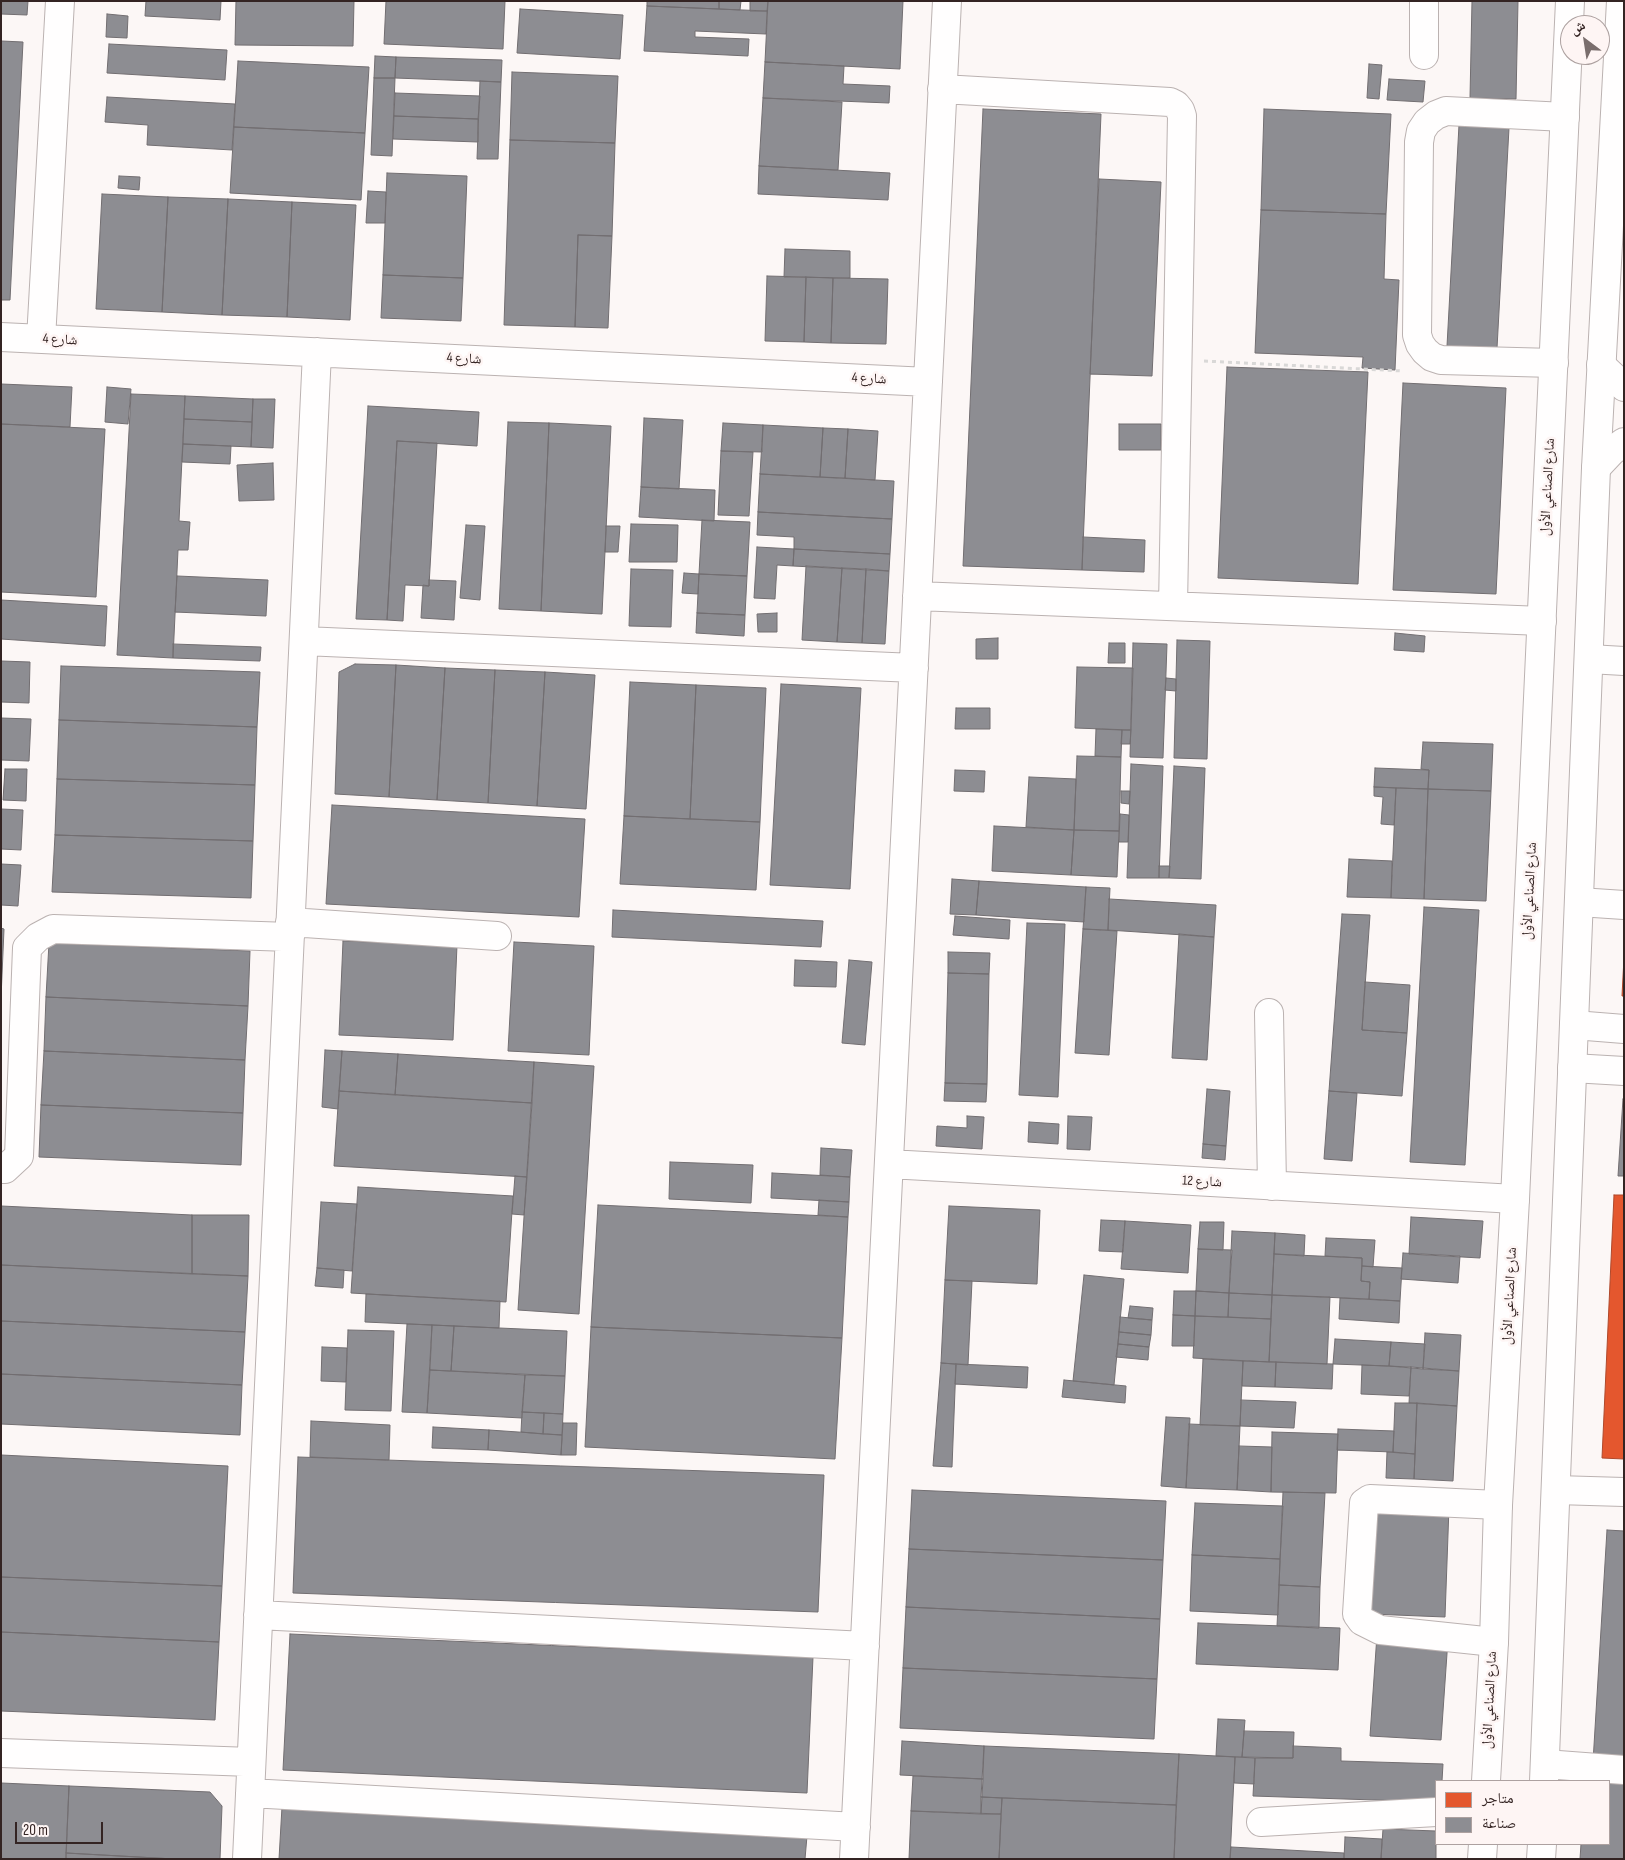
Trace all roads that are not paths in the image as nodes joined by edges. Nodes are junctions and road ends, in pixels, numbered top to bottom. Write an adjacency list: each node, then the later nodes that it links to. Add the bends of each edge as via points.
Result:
1 (60, 1): 10 (street)
2 (947, 1): 7 (street)
3 (1424, 1): 6 (street)
4 (1570, 1): 8 (street, شارع الصناعي الأول)
5 (1621, 1): 13 (street)
6 (1424, 54)
7 (942, 89): 14 (street); 19 (street, via 1170,102 1180,110)
8 (1565, 117): 12 (street, شارع الصناعي الأول); 12 (street, via 1446,111 1427,122 1419,142 1417,335 1420,344 1432,357 1441,360)
9 (1, 337): 10 (street, شارع 4)
10 (41, 339): 11 (street, شارع 4)
11 (317, 352): 14 (street, شارع 4); 21 (street)
12 (1554, 363): 20 (street, شارع الصناعي الأول)
13 (1601, 365): 15 (street); 17 (street)
14 (928, 382): 18 (street)
15 (1624, 387)
16 (1624, 442): 17 (street)
17 (1596, 468): 22 (street)
18 (917, 596): 19 (street); 24 (street)
19 (1173, 606): 20 (street)
20 (1542, 621): 37 (street, شارع الصناعي الأول)
21 (304, 641): 24 (street); 27 (street)
22 (1589, 659): 23 (street); 25 (street)
23 (1624, 661)
24 (914, 668): 34 (street)
25 (1579, 902): 26 (street); 30 (street)
26 (1624, 905)
27 (290, 929): 28 (street); 35 (street, via 53,929 38,937 27,948 19,1156 5,1169); 41 (street)
28 (497, 936)
29 (1269, 1013): 36 (street)
30 (1574, 1025): 31 (street); 32 (street)
31 (1624, 1029)
32 (1572, 1068): 33 (street); 38 (street)
33 (1624, 1071)
34 (889, 1164): 36 (street, شارع 12); 43 (street)
35 (1, 1168)
36 (1272, 1186): 37 (street, شارع 12)
37 (1515, 1199): 40 (street, شارع الصناعي الأول)
38 (1556, 1490): 39 (street); 47 (street)
39 (1624, 1492)
40 (1498, 1505): 42 (street, شارع الصناعي الأول); 42 (street, via 1370,1499 1364,1503 1357,1614 1362,1622 1380,1630)
41 (258, 1615): 43 (street); 45 (street)
42 (1494, 1642): 48 (street, شارع الصناعي الأول)
43 (865, 1646): 52 (street)
44 (1, 1753): 45 (street)
45 (251, 1762): 49 (street)
46 (1624, 1770): 47 (street)
47 (1545, 1773)
48 (1486, 1780)
49 (250, 1794): 52 (street); 55 (street)
50 (1435, 1812): 51 (street)
51 (1261, 1822)
52 (856, 1827): 56 (street)
53 (1483, 1845): 57 (street)
54 (1542, 1845): 58 (street)
55 (247, 1859)
56 (854, 1859)
57 (1482, 1859)
58 (1541, 1859)

